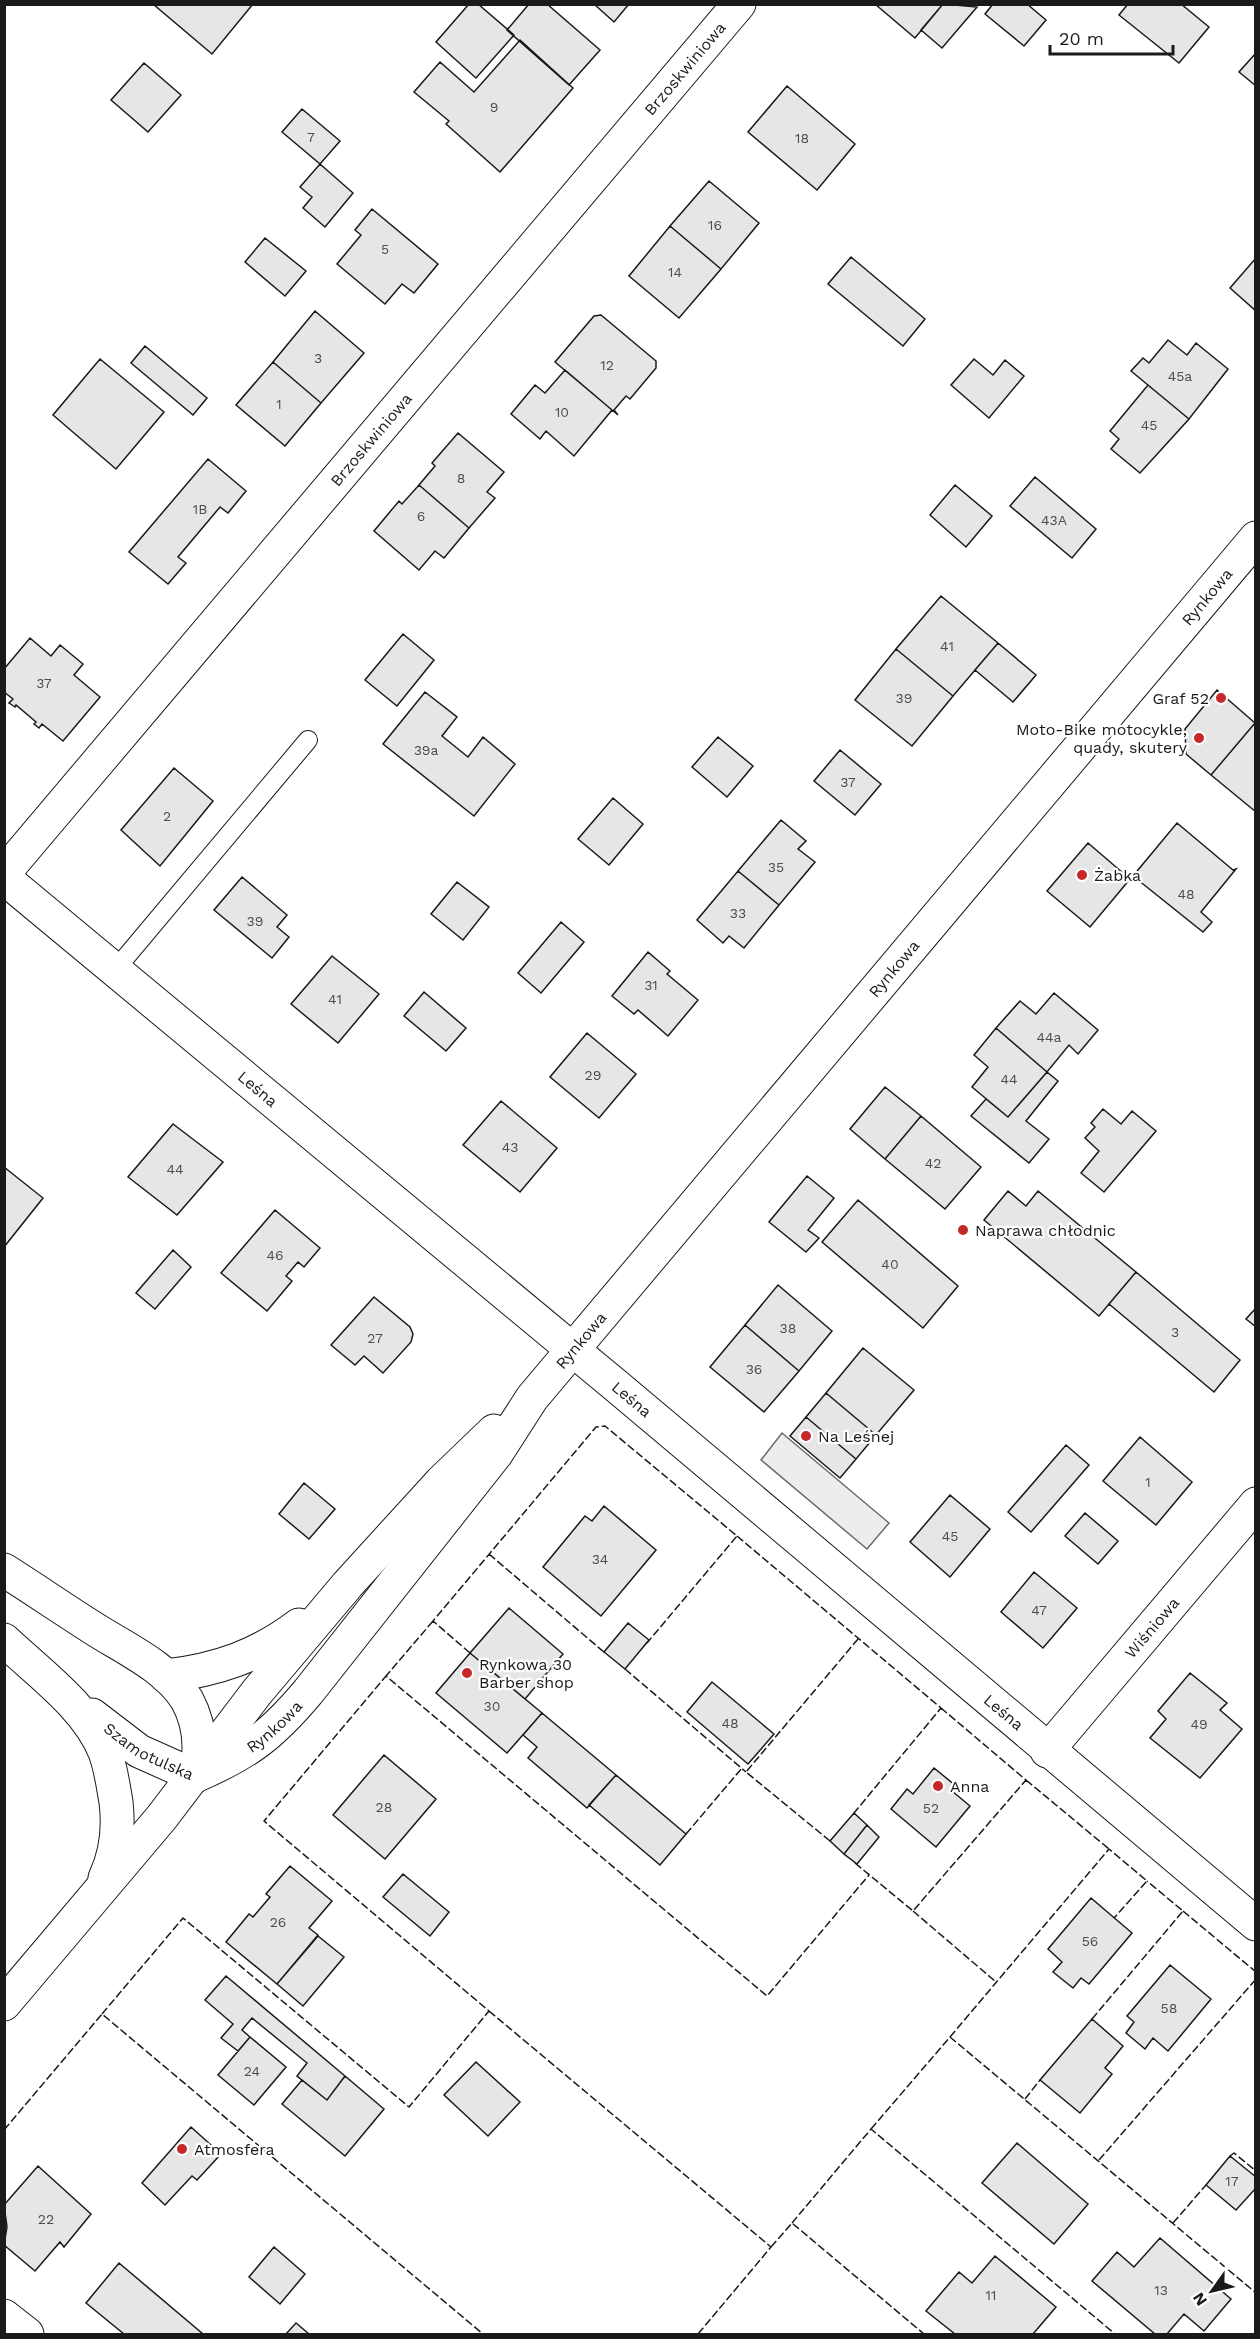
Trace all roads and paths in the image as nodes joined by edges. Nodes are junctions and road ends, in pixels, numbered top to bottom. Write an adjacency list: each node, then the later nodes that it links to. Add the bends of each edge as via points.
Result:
1 (739, 4): 4 (street, Brzoskwiniowa)
2 (1256, 538): 7 (street, Rynkowa)
3 (308, 740): 6 (lane)
4 (4, 873)
5 (4, 878): 6 (street, Leśna)
6 (115, 970): 7 (street, Leśna)
7 (572, 1350): 8 (street, Rynkowa); 15 (street, Leśna)
8 (532, 1398): 11 (street, Rynkowa, via 458,1464); 16 (street, Rynkowa, via 496,1454 421,1552 284,1720 240,1756)
9 (1256, 1504): 15 (street, Wiśniowa)
10 (4, 1570): 13 (street, Szamotulska)
11 (348, 1584): 13 (street, via 266,1648 222,1667); 16 (street, Rynkowa, via 257,1692)
12 (4, 1641): 14 (street, Szamotulska)
13 (166, 1676): 16 (street, Szamotulska, via 181,1692 195,1719 200,1746)
14 (72, 1705): 16 (street, Szamotulska, via 89,1712 139,1751); 17 (street, Szamotulska, via 105,1752 117,1808 115,1845)
15 (1047, 1750): 18 (street, Leśna)
16 (195, 1776): 17 (street, Rynkowa)
17 (97, 1893): 19 (street, Rynkowa)
18 (1256, 1924)
19 (4, 2004)
20 (4, 2316): 21 (street)
21 (27, 2334)

